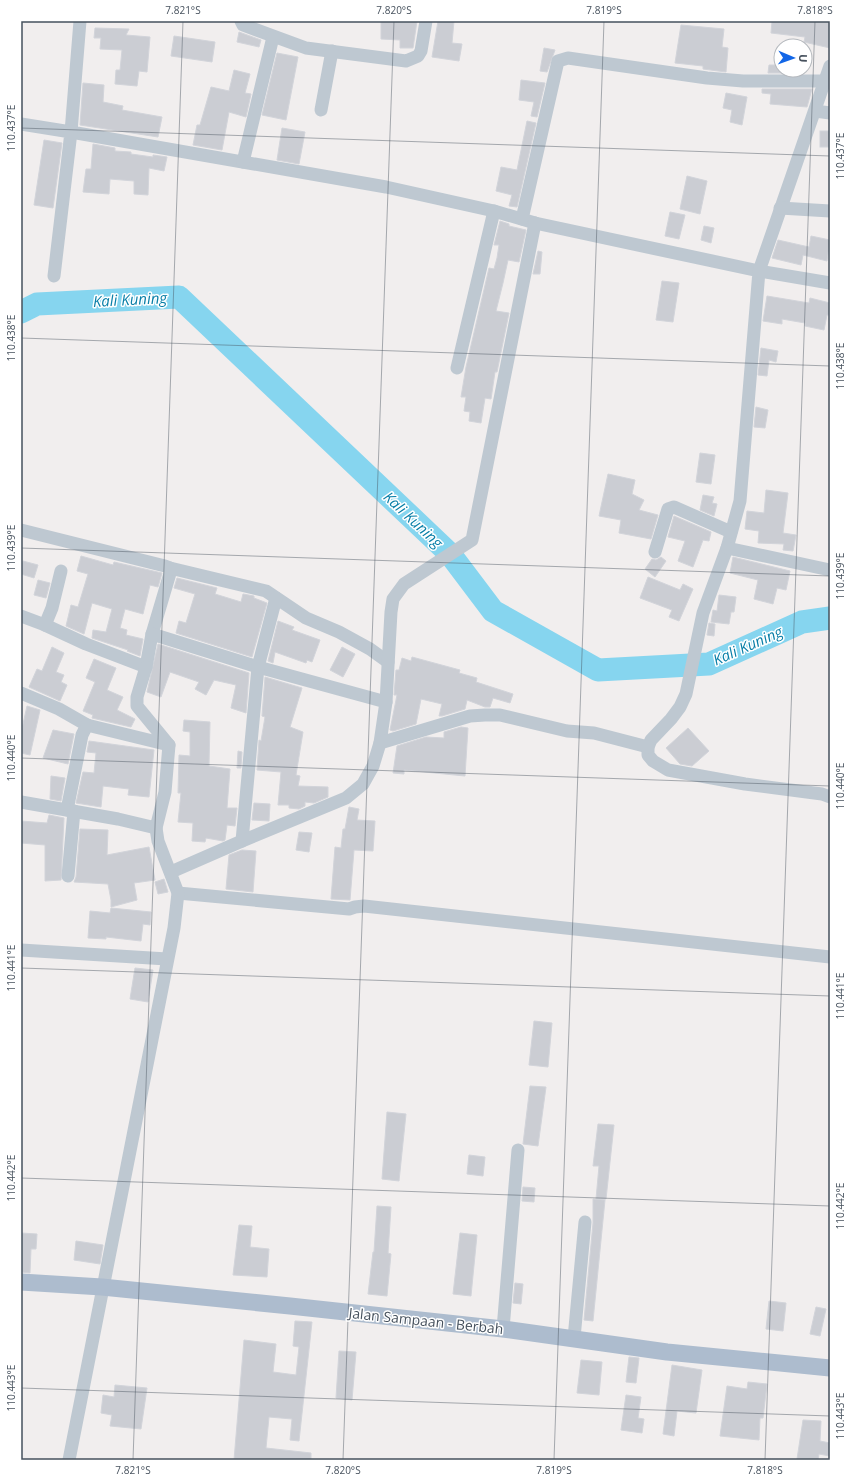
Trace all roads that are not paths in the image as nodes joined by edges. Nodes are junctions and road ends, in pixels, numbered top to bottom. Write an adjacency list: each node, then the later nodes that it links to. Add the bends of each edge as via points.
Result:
1 (80, 21): 12 (street)
2 (240, 21): 4 (street, via 243,25)
3 (426, 21): 5 (street, via 421,51 418,56 406,61)
4 (273, 37): 5 (street, via 306,48); 13 (street)
5 (332, 51): 8 (street)
6 (830, 66): 7 (street)
7 (824, 81): 9 (street); 17 (street, via 743,81 568,58 558,61)
8 (321, 110)
9 (815, 111): 10 (street); 14 (street)
10 (830, 113)
11 (21, 124): 12 (street)
12 (72, 132): 13 (street); 20 (street)
13 (243, 162): 15 (street, via 386,186)
14 (780, 208): 16 (street); 19 (street)
15 (494, 211): 17 (street); 22 (street)
16 (830, 211)
17 (522, 219): 18 (street)
18 (535, 223): 19 (street); 34 (street, via 472,540 404,584 393,599)
19 (759, 271): 21 (street); 24 (street, via 740,501)
20 (54, 276)
21 (830, 283)
22 (457, 368)
23 (21, 530): 27 (street)
24 (731, 532): 25 (street); 26 (street, via 674,507 668,509)
25 (727, 548): 28 (street); 42 (street, via 703,613 686,694 680,707 651,740)
26 (655, 552)
27 (170, 568): 30 (street, via 266,591); 33 (street)
28 (830, 570)
29 (61, 571): 32 (street)
30 (276, 598): 34 (street, via 306,618 339,632); 36 (street)
31 (21, 616): 32 (street)
32 (45, 625): 35 (street)
33 (152, 634): 35 (street); 36 (street)
34 (388, 662): 38 (street)
35 (146, 667): 41 (street, via 137,706)
36 (258, 667): 38 (street); 47 (street)
37 (21, 693): 39 (street)
38 (386, 702): 40 (street)
39 (87, 724): 41 (street); 45 (street, via 80,743)
40 (380, 743): 42 (street, via 470,716 500,715 566,731 594,733); 47 (street, via 368,776 356,792)
41 (169, 746): 46 (street, via 165,792)
42 (648, 747): 43 (street, via 648,755 653,761 668,770)
43 (830, 797)
44 (21, 802): 45 (street)
45 (71, 811): 46 (street); 49 (street)
46 (156, 828): 48 (street, via 158,841)
47 (242, 841): 48 (street)
48 (170, 872): 50 (street)
49 (68, 876)
50 (178, 893): 52 (street, via 349,909 364,906); 53 (street)
51 (21, 950): 53 (street)
52 (830, 957)
53 (167, 959): 57 (street)
54 (518, 1150): 58 (street)
55 (585, 1222): 59 (street)
56 (21, 1282): 57 (main road, Jalan Sampaan - Berbah)
57 (102, 1287): 58 (main road, Jalan Sampaan - Berbah); 61 (street)
58 (503, 1329): 59 (main road, Jalan Sampaan - Berbah)
59 (574, 1338): 60 (main road, Jalan Sampaan - Berbah, via 667,1352)
60 (830, 1368)
61 (69, 1460)

